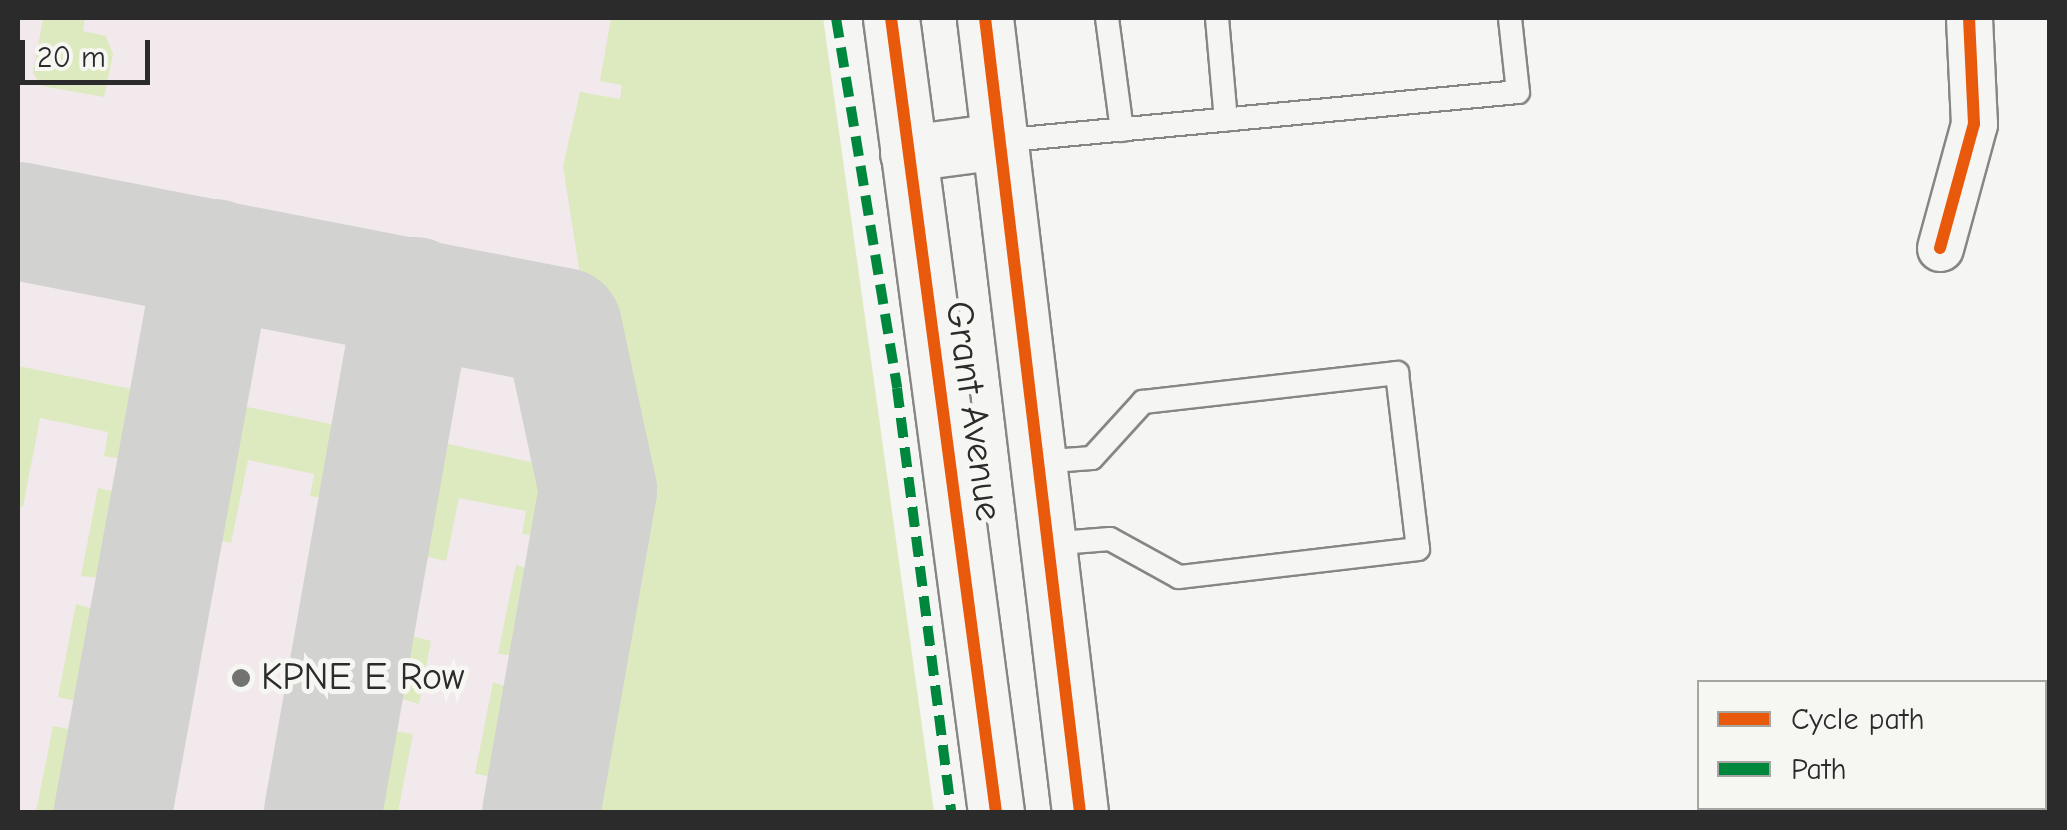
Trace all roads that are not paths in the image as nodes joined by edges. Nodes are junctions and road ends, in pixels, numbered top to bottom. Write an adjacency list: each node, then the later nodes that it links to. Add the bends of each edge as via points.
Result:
1 (891, 18): 10 (main road, Grant Avenue)
2 (985, 18): 9 (main road, Grant Avenue)
3 (1107, 18): 8 (lane)
4 (1217, 18): 7 (lane)
5 (1510, 18): 7 (lane, via 1518,92)
6 (1968, 18): 11 (street, via 1974,124)
7 (1226, 120): 8 (lane)
8 (1122, 130): 9 (lane)
9 (999, 141): 10 (main road); 12 (main road, Grant Avenue)
10 (908, 152): 14 (main road, Grant Avenue)
11 (1940, 248)
12 (1038, 462): 13 (main road, Grant Avenue); 13 (lane, via 1092,458 1143,402 1397,373 1418,549 1179,577 1110,539)
13 (1047, 544): 15 (main road, Grant Avenue)
14 (996, 812)
15 (1080, 812)

